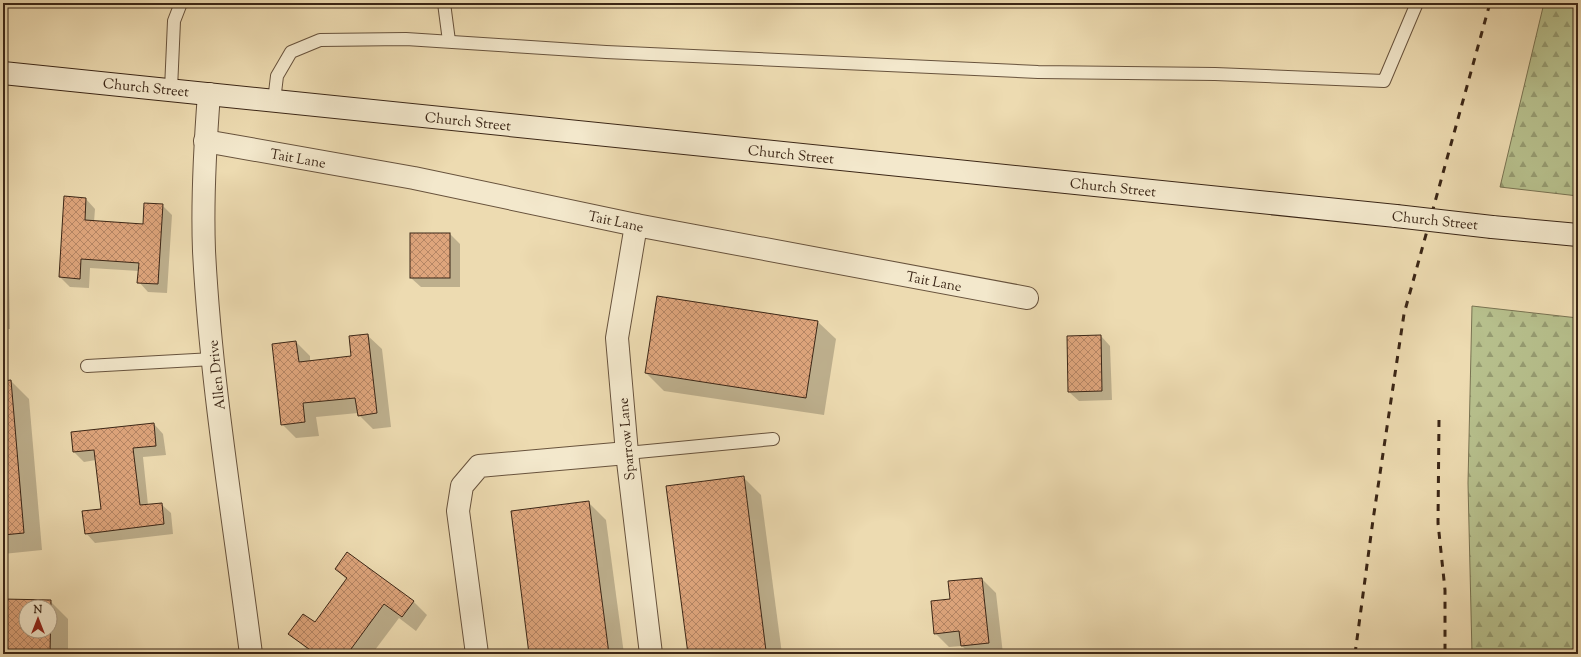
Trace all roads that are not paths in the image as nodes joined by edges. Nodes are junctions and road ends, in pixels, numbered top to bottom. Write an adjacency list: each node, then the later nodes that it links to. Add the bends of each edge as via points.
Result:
1 (181, 3): 6 (lane, via 174,21)
2 (444, 3): 4 (lane)
3 (1417, 3): 4 (lane, via 1384,81 1215,74 1038,72 606,52)
4 (449, 41): 8 (lane, via 320,40 291,52 277,76)
5 (3, 73): 6 (street, Church Street)
6 (171, 89): 7 (street, Church Street)
7 (209, 94): 8 (street, Church Street); 9 (street, Allen Drive)
8 (274, 101): 11 (street, Church Street, bridge)
9 (205, 141): 10 (street, Tait Lane, via 414,178); 13 (street, Allen Drive, via 204,250)
10 (636, 225): 12 (street, Tait Lane); 16 (street, Sparrow Lane, via 618,338)
11 (1578, 235)
12 (1027, 298)
13 (213, 360): 14 (lane); 17 (street, Allen Drive)
14 (87, 366)
15 (773, 439): 16 (lane)
16 (627, 453): 18 (street, via 479,466 462,486 458,511); 19 (street, Sparrow Lane)
17 (251, 654)
18 (477, 654)
19 (651, 654)

